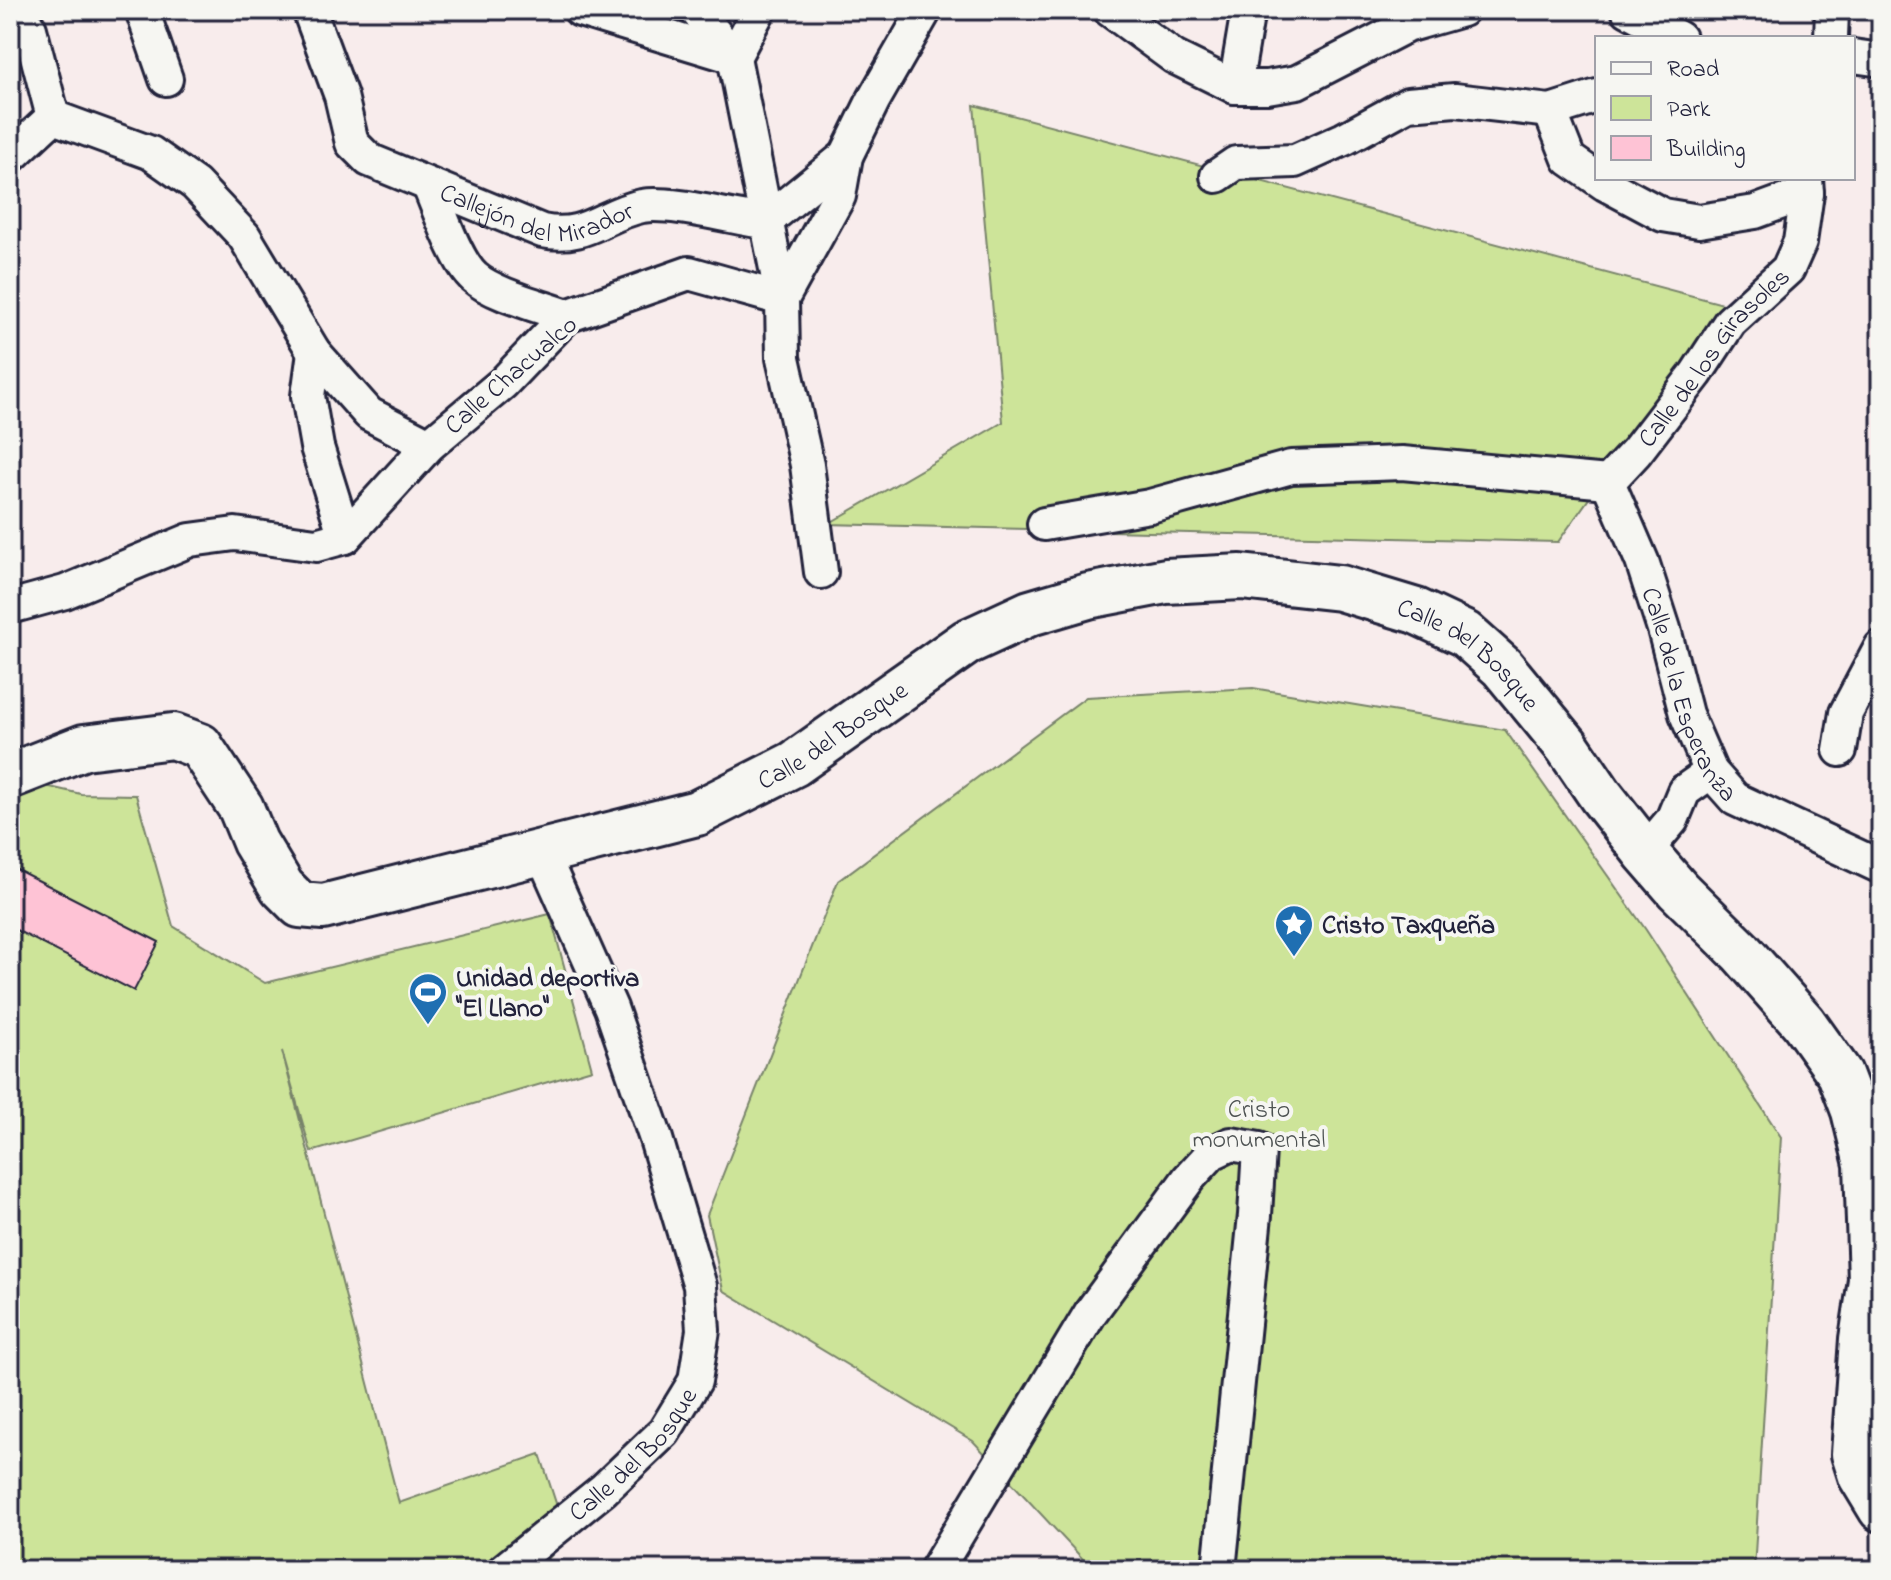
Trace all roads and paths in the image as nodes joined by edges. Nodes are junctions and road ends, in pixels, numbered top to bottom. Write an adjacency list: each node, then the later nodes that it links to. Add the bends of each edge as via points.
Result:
1 (16, 10): 22 (street, via 30,29)
2 (142, 10): 18 (street)
3 (309, 10): 28 (street, Callejón del Mirador, via 352,143 369,160)
4 (580, 10): 16 (street)
5 (696, 10): 16 (street)
6 (759, 10): 16 (street)
7 (925, 10): 23 (street)
8 (1110, 10): 19 (street, via 1174,57)
9 (1248, 10): 19 (street)
10 (1462, 10): 19 (street, via 1406,26 1297,82)
11 (1628, 10): 13 (street)
12 (1832, 10): 14 (street)
13 (1675, 36)
14 (1831, 36)
15 (1855, 56): 17 (street)
16 (734, 57): 30 (street)
17 (1881, 60)
18 (166, 79)
19 (1235, 87)
20 (1595, 97): 21 (street)
21 (1550, 111): 25 (street, via 1455,100 1408,104 1295,161 1236,163); 26 (street, via 1569,159)
22 (53, 117): 24 (street); 33 (street, via 151,153 195,184 244,236)
23 (846, 156): 30 (street); 31 (street, via 839,196)
24 (10, 157)
25 (1217, 176)
26 (1595, 177)
27 (1599, 180): 29 (street, via 1663,215 1699,221 1755,212)
28 (429, 186): 30 (street, Callejón del Mirador, via 560,235 641,206 666,205); 32 (street, via 473,277)
29 (1806, 186): 35 (street, Calle de los Girasoles, via 1800,242 1788,269 1730,322 1696,374)
30 (765, 222): 31 (street)
31 (782, 299): 32 (street, Calle Chacualco, via 689,273); 38 (street, via 783,358 807,465)
32 (567, 316): 34 (street, Calle Chacualco, via 503,383)
33 (314, 352): 34 (street, via 369,414); 37 (street, via 308,396 314,435)
34 (429, 445): 37 (street, Calle Chacualco)
35 (1608, 482): 36 (street, via 1402,463 1291,467 1150,506); 42 (street, Calle de la Esperanza, via 1642,561 1686,714)
36 (1044, 524)
37 (345, 537): 39 (street, via 316,545 235,534 190,540 65,592)
38 (821, 572)
39 (10, 607)
40 (1881, 647): 41 (street, via 1846,713)
41 (1840, 750)
42 (1711, 772): 44 (street, via 1684,791 1672,820); 46 (street, Calle de la Esperanza, via 1735,799)
43 (10, 776): 45 (street, Calle del Bosque, via 84,747 173,736 200,746 241,808 282,887 300,905 323,907)
44 (1645, 852): 45 (street, Calle del Bosque, via 1502,667 1465,634 1416,611 1340,588 1241,577 1166,581 1030,613 967,642 794,764 755,785 697,813); 47 (street, Calle del Bosque, via 1803,1022 1840,1074 1854,1111 1867,1164 1871,1280 1854,1454 1861,1476)
45 (542, 853): 48 (street, Calle del Bosque, via 611,1008 656,1139 700,1286 703,1330 695,1381 664,1432 603,1490)
46 (1881, 867)
47 (1880, 1500)
48 (504, 1570)
49 (936, 1570): 50 (street, via 1091,1312 1189,1178 1212,1153 1231,1144 1259,1149)
50 (1219, 1570)

